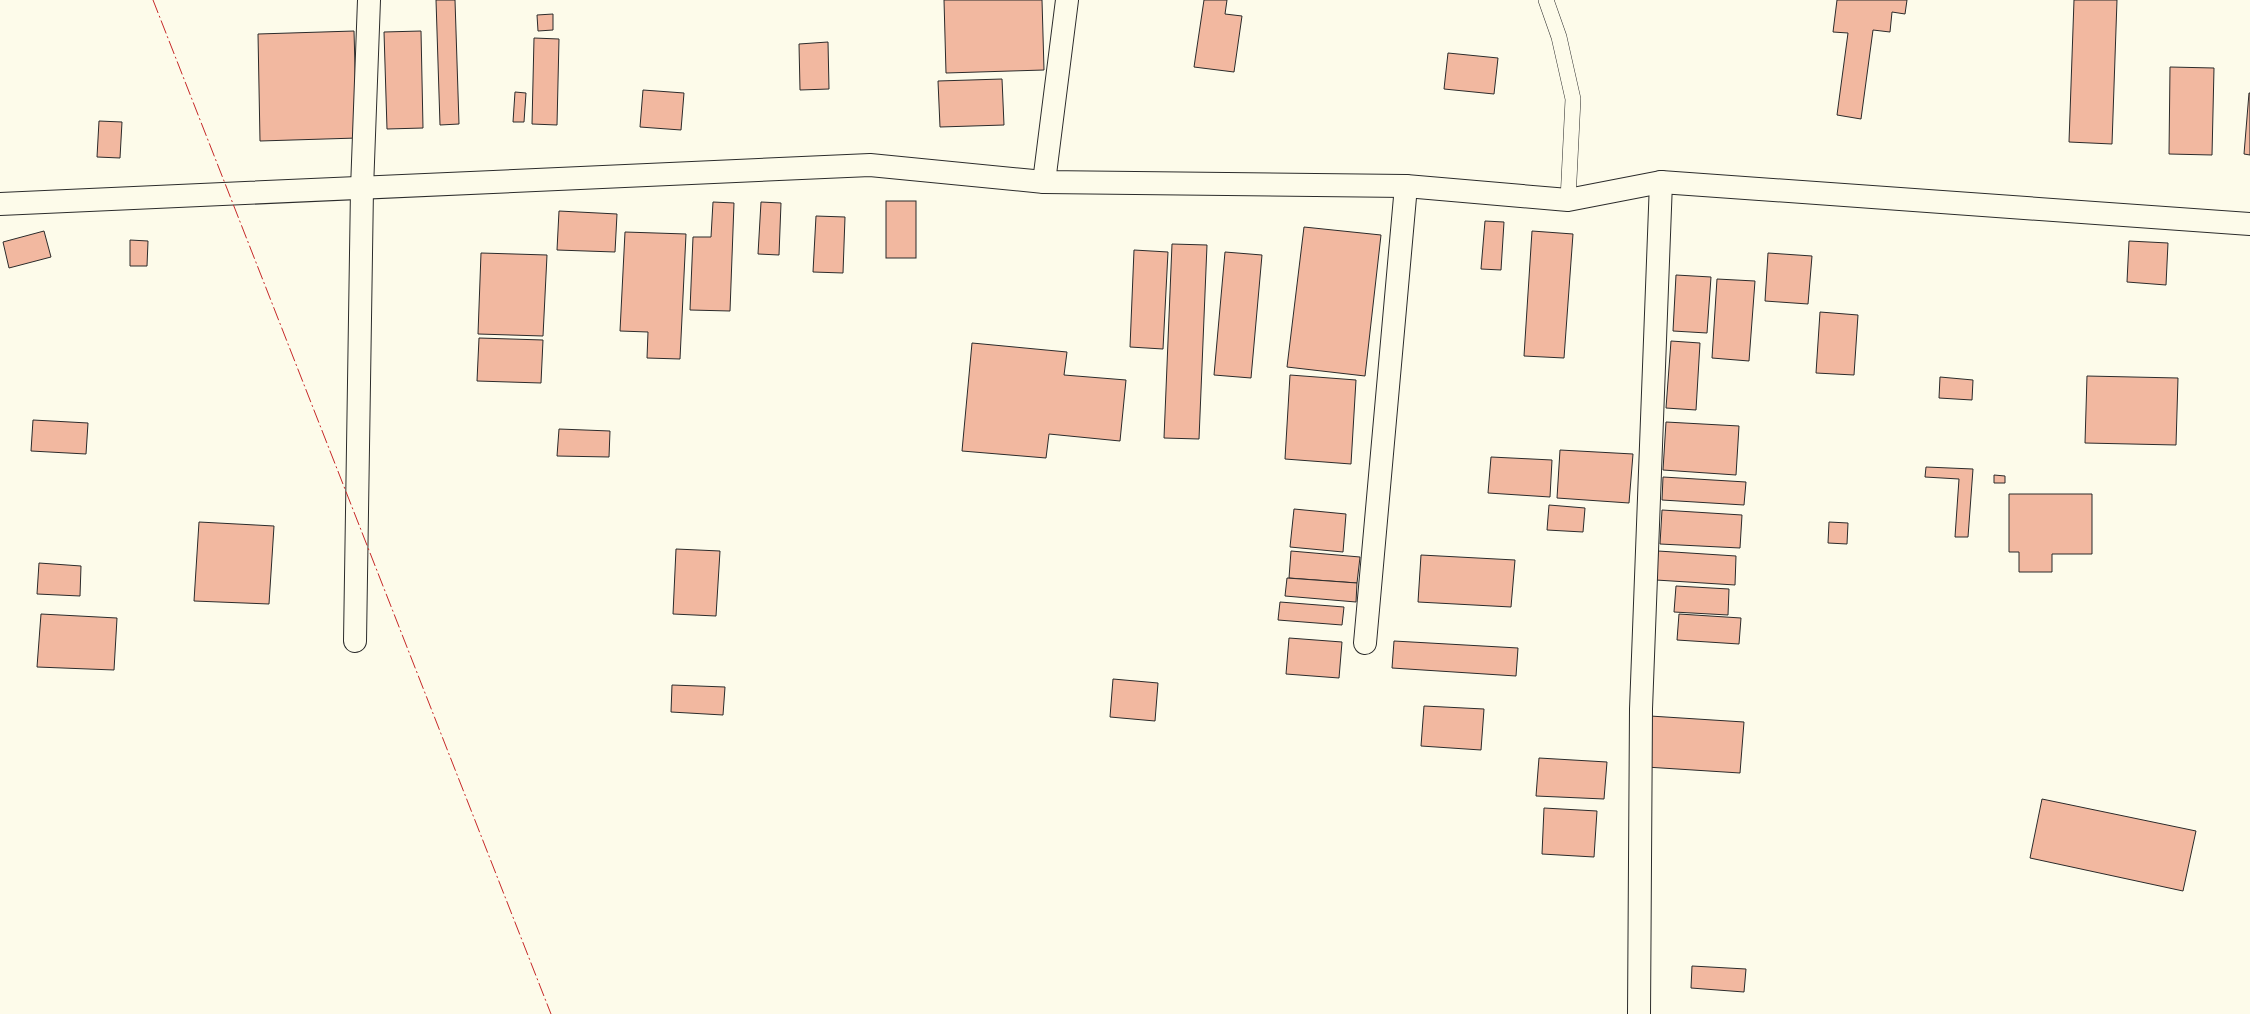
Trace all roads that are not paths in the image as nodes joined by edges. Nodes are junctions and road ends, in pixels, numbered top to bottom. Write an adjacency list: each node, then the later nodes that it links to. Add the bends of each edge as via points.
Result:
1 (369, 0): 7 (main road)
2 (1067, 0): 4 (main road)
3 (1546, 0): 8 (lane, via 1559,37 1573,99)
4 (1044, 182): 6 (main road); 7 (main road, via 870,165)
5 (1661, 182): 8 (main road); 10 (main road); 13 (main road, via 1641,709)
6 (1406, 186): 8 (main road); 12 (main road)
7 (362, 189): 9 (main road); 11 (main road)
8 (1568, 200)
9 (0, 204)
10 (2250, 224)
11 (355, 641)
12 (1365, 643)
13 (1639, 1014)

